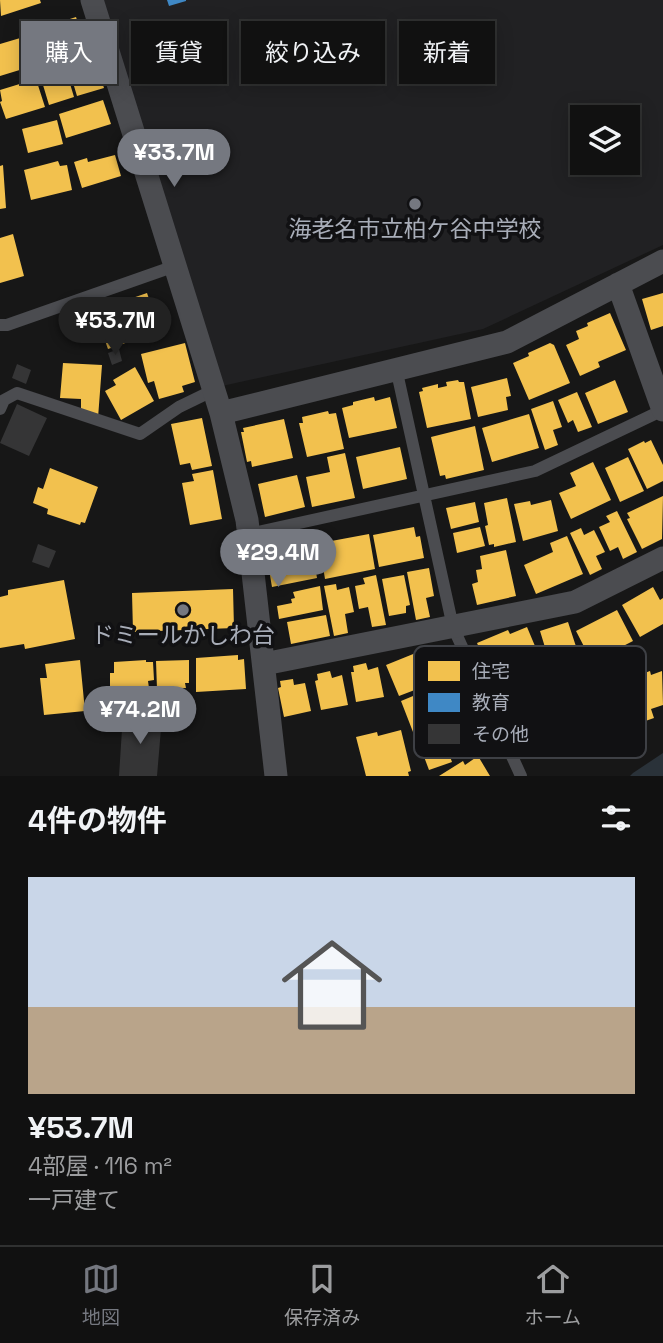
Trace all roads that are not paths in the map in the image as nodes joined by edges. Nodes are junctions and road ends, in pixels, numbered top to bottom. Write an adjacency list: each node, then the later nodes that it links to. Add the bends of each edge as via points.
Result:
1 (92, 0): 3 (street)
2 (663, 261): 4 (street)
3 (175, 266): 5 (lane); 7 (street)
4 (618, 284): 6 (street, via 507,342); 9 (street)
5 (0, 326)
6 (396, 368): 10 (street); 11 (lane)
7 (214, 390): 8 (lane, via 140,434 17,393 4,400); 10 (street)
8 (0, 409)
9 (663, 410): 11 (lane, via 535,471)
10 (221, 413): 12 (street)
11 (426, 494): 12 (lane); 14 (lane)
12 (249, 534): 16 (street)
13 (663, 558): 14 (street, via 575,602)
14 (453, 627): 15 (lane); 16 (street)
15 (462, 646)
16 (264, 664): 18 (street)
17 (513, 758): 19 (lane)
18 (276, 776)
19 (521, 776)

